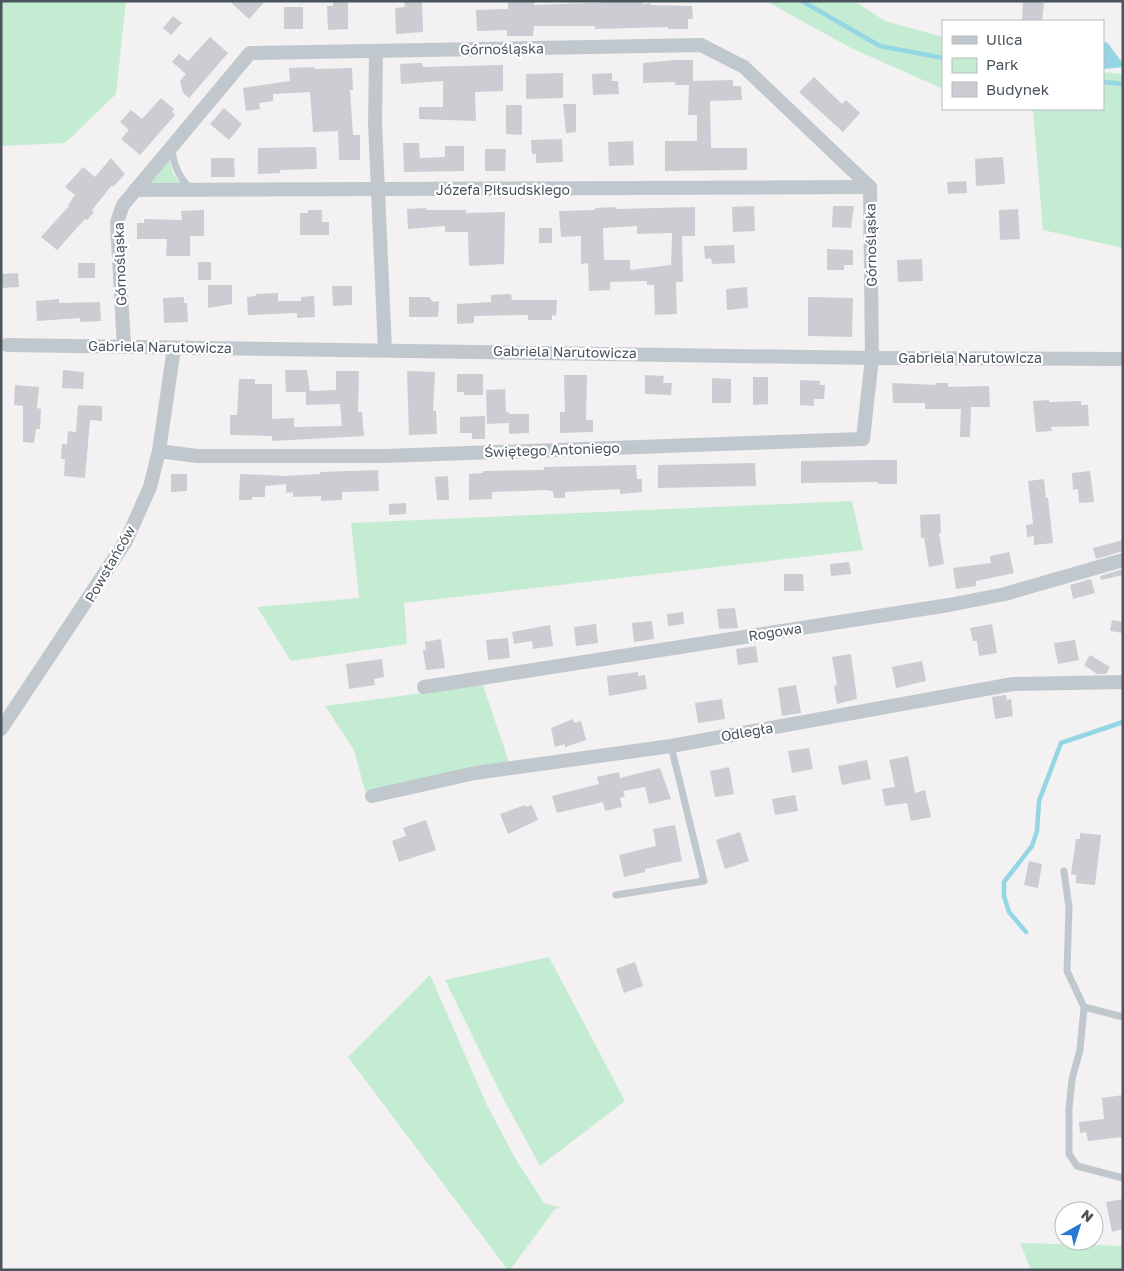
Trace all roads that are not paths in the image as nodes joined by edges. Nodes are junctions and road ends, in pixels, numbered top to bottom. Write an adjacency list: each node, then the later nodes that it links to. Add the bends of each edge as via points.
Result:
1 (376, 52): 2 (street, Górnośląska, via 250,53); 3 (street, Górnośląska, via 701,45 744,67); 5 (street)
2 (172, 148): 4 (street, Górnośląska); 6 (lane, via 172,160 178,172)
3 (870, 187): 5 (street, Józefa Piłsudskiego); 11 (street, Górnośląska)
4 (135, 190): 6 (street, Józefa Piłsudskiego); 8 (street, Górnośląska, via 122,205 117,222)
5 (378, 190): 6 (street, Józefa Piłsudskiego); 10 (street)
6 (196, 192)
7 (8, 344): 8 (street, Gabriela Narutowicza)
8 (124, 346): 9 (street, Gabriela Narutowicza)
9 (174, 348): 10 (street, Gabriela Narutowicza); 13 (street, Powstańców)
10 (385, 350): 11 (street, Gabriela Narutowicza)
11 (872, 358): 12 (street, Gabriela Narutowicza); 13 (street, Świętego Antoniego, via 863,439 386,456 197,456)
12 (1123, 359)
13 (159, 451): 17 (street, Powstańców, via 150,486 126,541)
14 (1123, 560): 16 (street, Rogowa, via 1004,594 949,605)
15 (1123, 682): 18 (street, Odległa, via 1012,684)
16 (424, 687)
17 (1, 730)
18 (671, 746): 19 (street, Odległa, via 475,774); 21 (lane, via 704,881)
19 (372, 796)
20 (1064, 871): 22 (lane, via 1069,908 1067,971)
21 (616, 895)
22 (1084, 1007): 23 (lane); 24 (lane, via 1080,1050 1072,1079 1069,1154 1077,1166)
23 (1123, 1016)
24 (1123, 1178)

